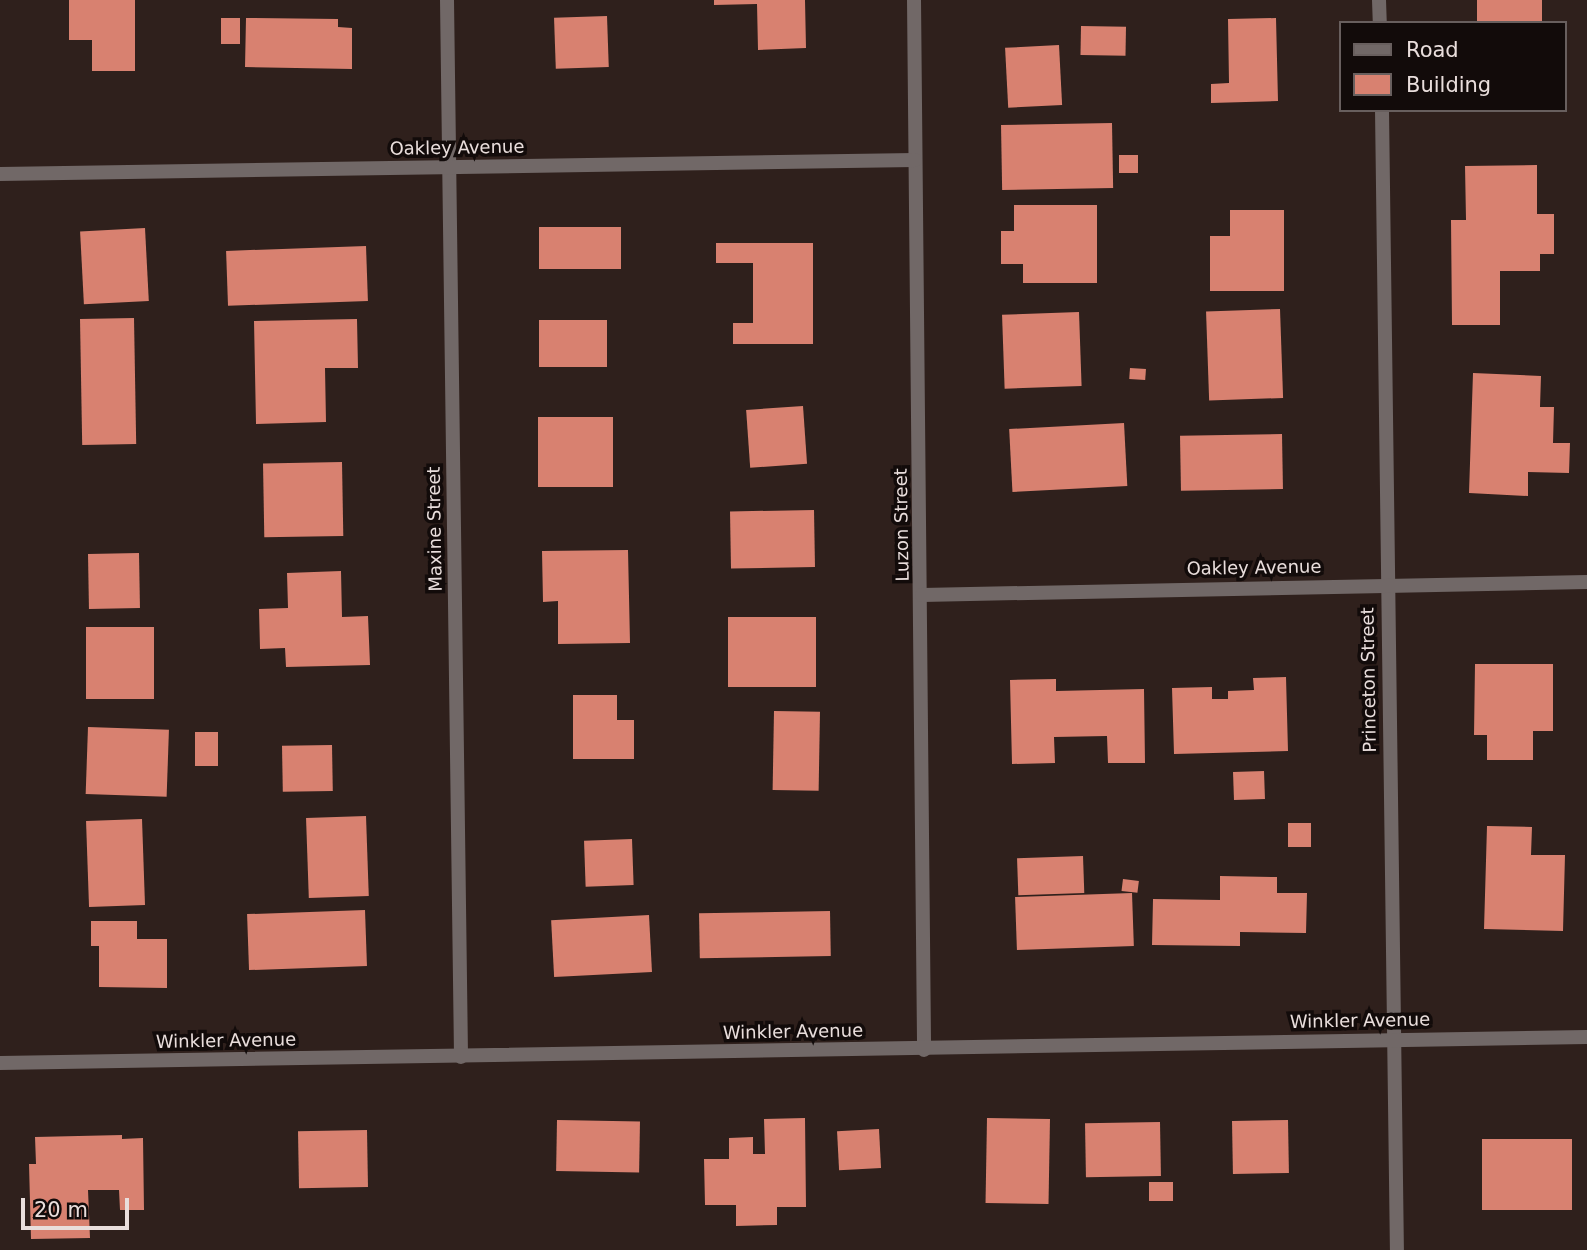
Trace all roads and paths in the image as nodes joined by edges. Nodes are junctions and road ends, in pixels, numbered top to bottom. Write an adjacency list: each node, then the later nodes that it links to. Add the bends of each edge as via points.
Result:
1 (447, 0): 7 (street, Maxine Street)
2 (914, 0): 6 (street, Luzon Street)
3 (1379, 0): 4 (street)
4 (1380, 21)
5 (1382, 112): 10 (street, Princeton Street)
6 (915, 160): 7 (street, Oakley Avenue); 11 (street, Luzon Street)
7 (449, 167): 8 (street, Oakley Avenue); 15 (street, Maxine Street)
8 (0, 174)
9 (1587, 582): 10 (street, Oakley Avenue)
10 (1387, 584): 11 (street, Oakley Avenue); 13 (street, Princeton Street)
11 (922, 595): 14 (street, Luzon Street)
12 (1587, 1037): 13 (street, Winkler Avenue)
13 (1391, 1040): 14 (street, Winkler Avenue); 17 (street, Princeton Street)
14 (924, 1049): 15 (street, Winkler Avenue)
15 (461, 1057): 16 (street, Winkler Avenue)
16 (0, 1063)
17 (1397, 1250)

